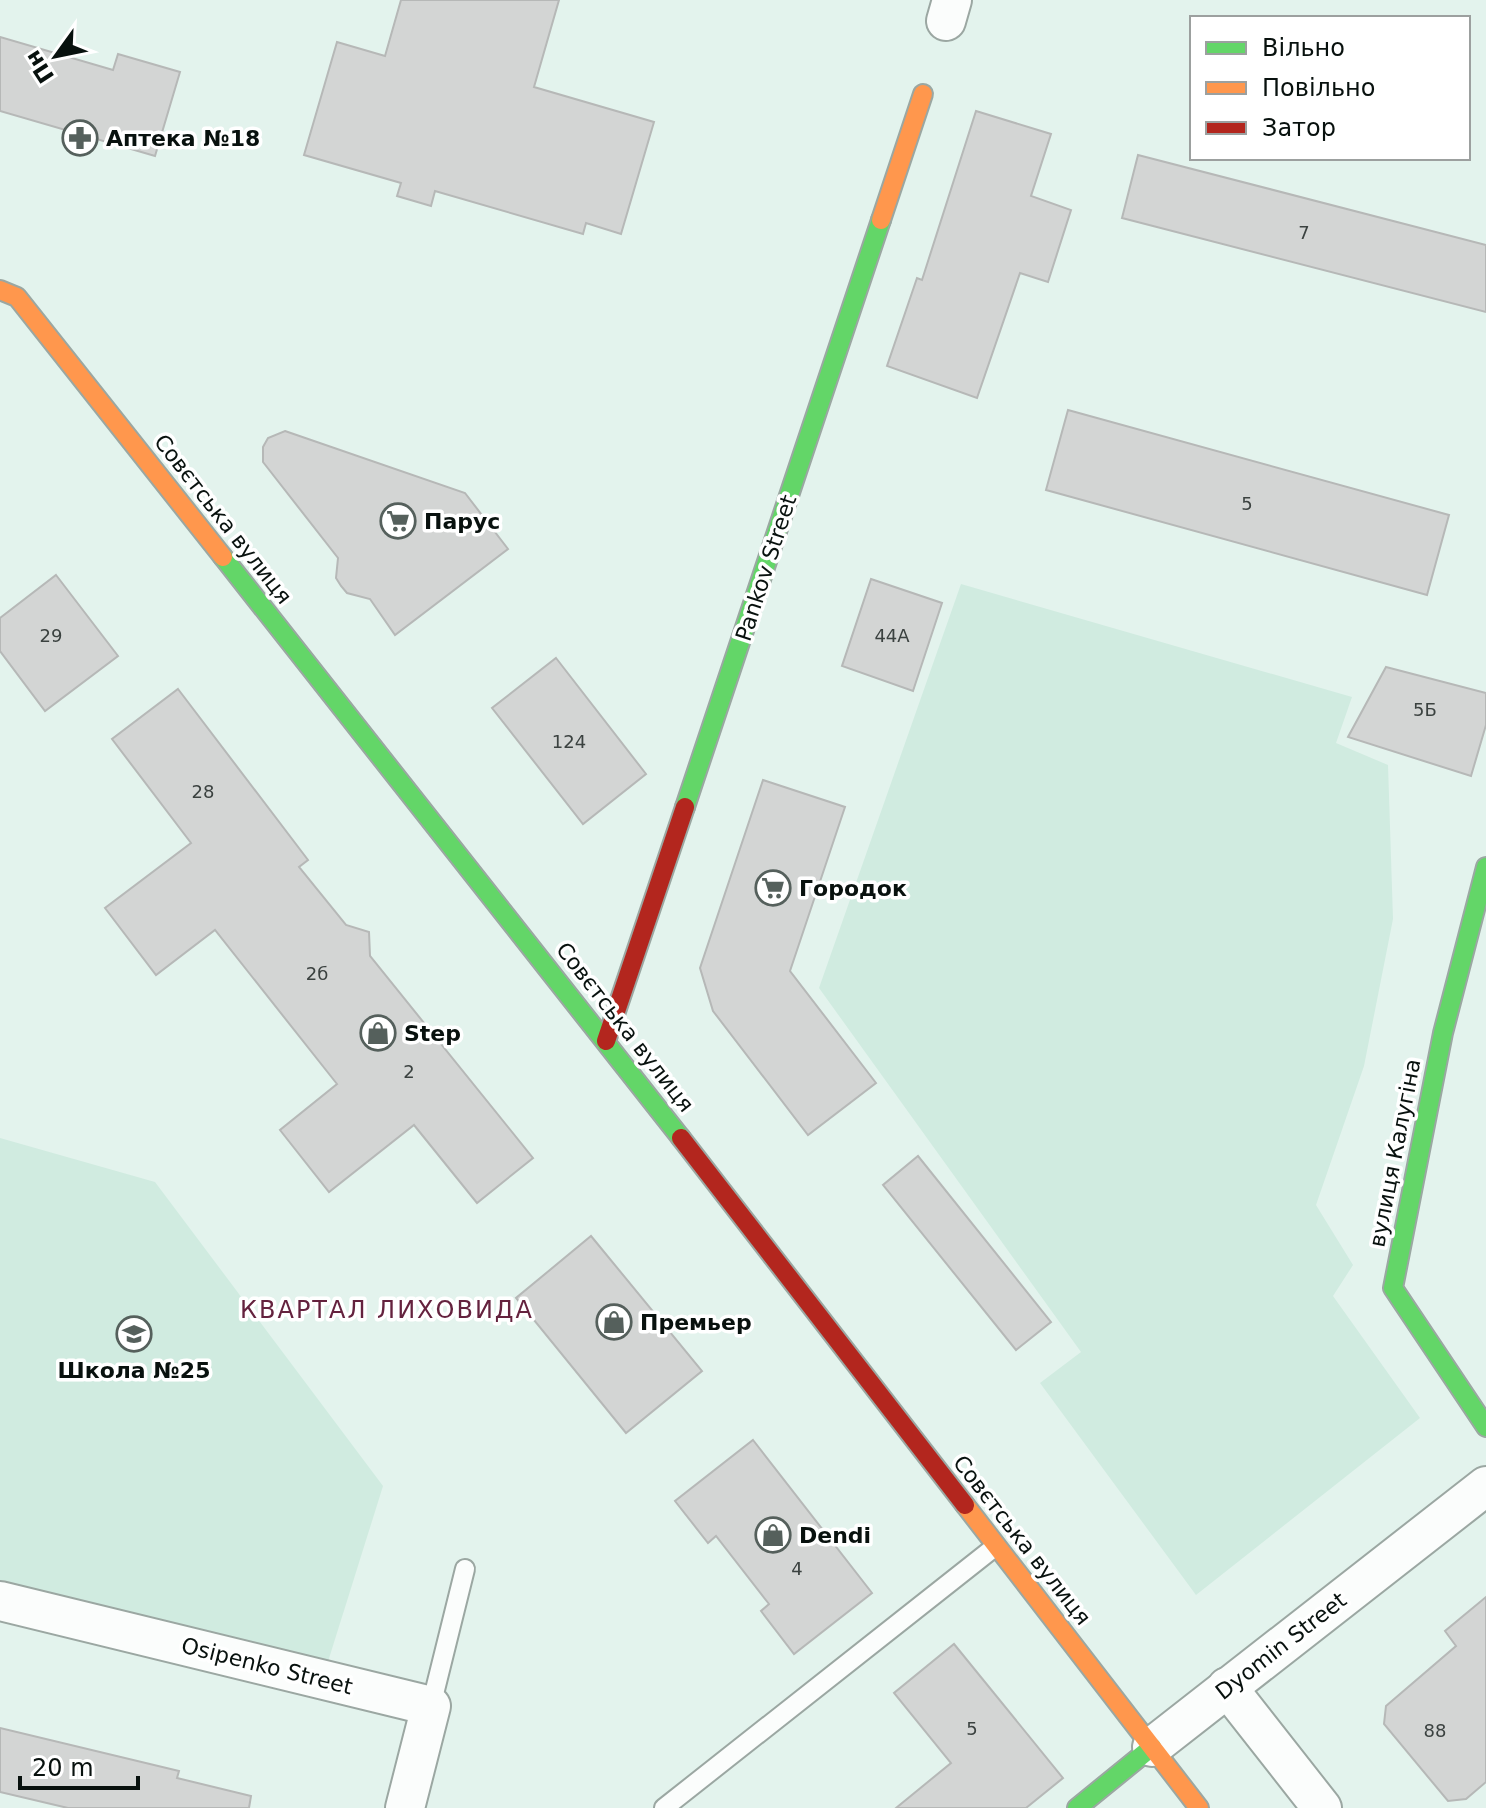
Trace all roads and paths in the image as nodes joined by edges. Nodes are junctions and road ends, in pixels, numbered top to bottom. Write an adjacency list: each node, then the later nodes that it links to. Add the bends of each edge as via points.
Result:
1 (923, 94): 4 (main road, Pankov Street)
2 (0, 290): 4 (main road, Совєтська вулиця, via 17,297)
3 (1486, 867): 5 (main road, вулиця Калугіна, via 1443,1033 1393,1288)
4 (606, 1041): 7 (main road, Совєтська вулиця)
5 (1486, 1427)
6 (1486, 1486): 10 (street, Dyomin Street)
7 (996, 1546): 12 (main road, Совєтська вулиця); 14 (lane)
8 (465, 1569): 11 (lane)
9 (0, 1601): 11 (street, Osipenko Street)
10 (1227, 1687): 12 (street, Dyomin Street); 17 (street)
11 (431, 1706): 13 (street)
12 (1152, 1747): 15 (main road, Dyomin Street); 16 (main road, Совєтська вулиця)
13 (405, 1808)
14 (664, 1808)
15 (1077, 1808)
16 (1199, 1808)
17 (1322, 1808)

